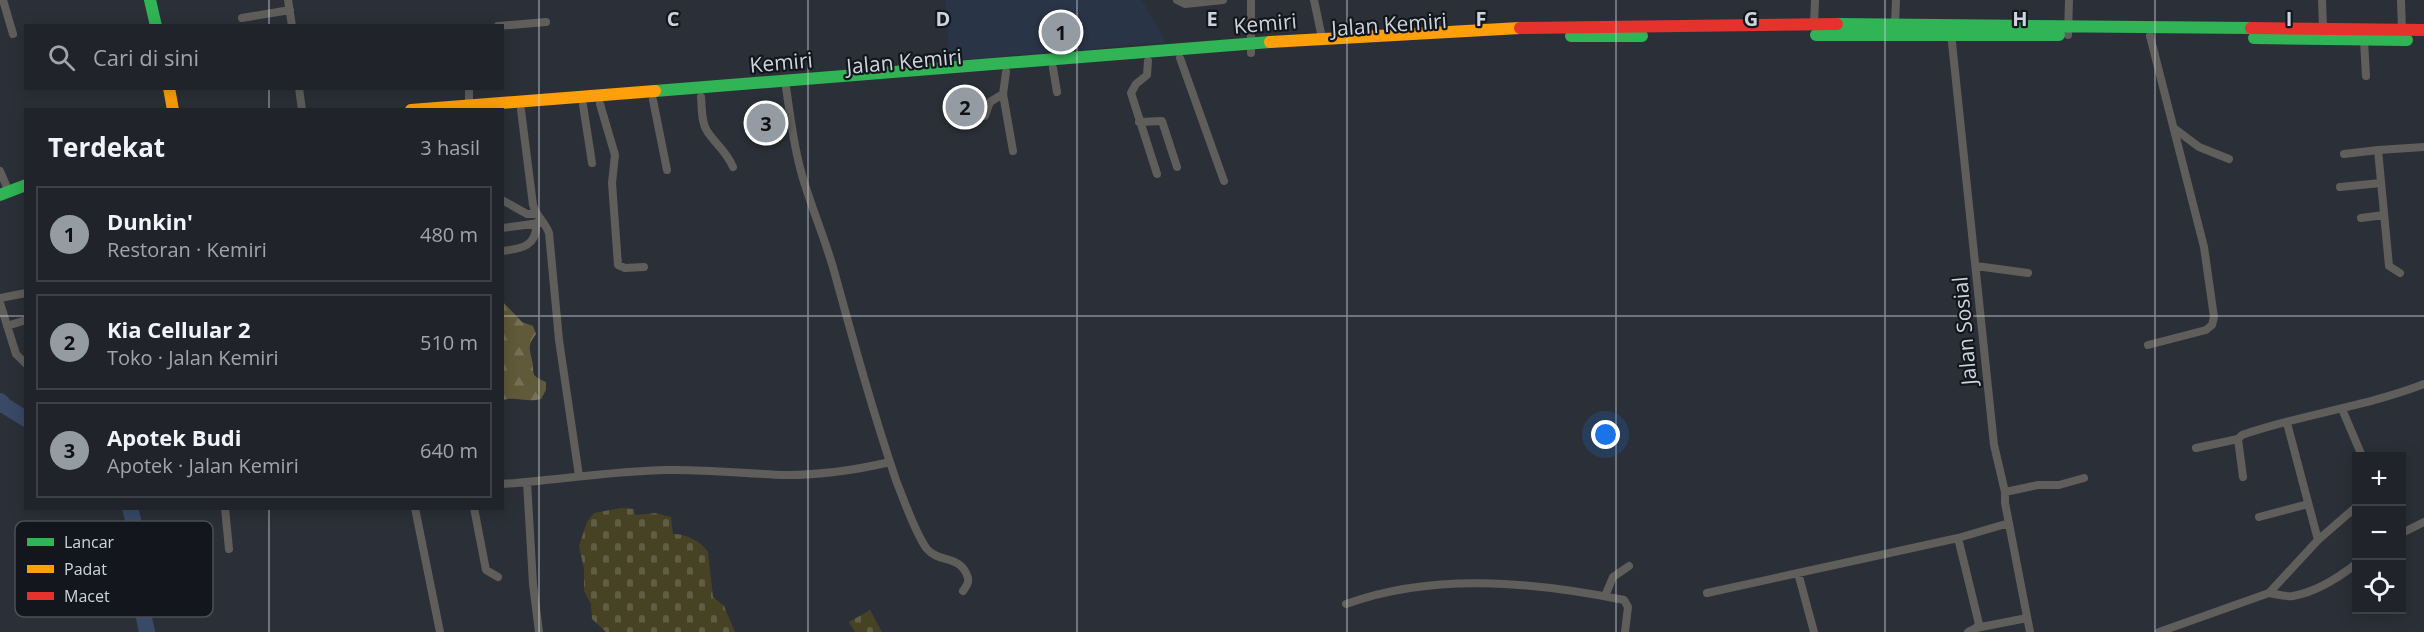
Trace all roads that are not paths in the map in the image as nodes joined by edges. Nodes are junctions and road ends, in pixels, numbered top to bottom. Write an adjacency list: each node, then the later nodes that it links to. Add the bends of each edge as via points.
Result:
1 (3, 0): 27 (street)
2 (150, 0): 18 (main road)
3 (288, 0): 14 (street)
4 (1177, 0): 13 (street, via 1185,4)
5 (1223, 0): 13 (street)
6 (1251, 0): 32 (street)
7 (1314, 0): 29 (street)
8 (1815, 0): 20 (street)
9 (1896, 0): 17 (street)
10 (2069, 0): 24 (street)
11 (2322, 0): 22 (street)
12 (2401, 0): 26 (street)
13 (1206, 1)
14 (290, 10): 15 (street); 19 (street)
15 (242, 18)
16 (546, 22): 21 (street)
17 (1895, 23): 20 (main road, Kemiri); 23 (main road, Kemiri)
18 (156, 24)
19 (292, 24)
20 (1814, 25): 29 (main road, Kemiri, via 1497,28)
21 (504, 26)
22 (2323, 28): 24 (main road, Kemiri); 26 (main road)
23 (1951, 29): 24 (main road, Kemiri, via 2020,23); 32 (main road, Jalan Kemiri, via 1528,36); 81 (street, Jalan Sosial)
24 (2068, 30): 28 (main road)
25 (2424, 30): 26 (main road)
26 (2402, 31)
27 (13, 34)
28 (2150, 36): 31 (main road); 56 (street)
29 (1322, 38): 32 (main road, Kemiri)
30 (2424, 39): 31 (main road)
31 (2364, 41): 37 (street)
32 (1251, 48): 33 (main road, Jalan Kemiri); 38 (main road, Kemiri)
33 (1180, 58): 34 (main road, Jalan Kemiri); 68 (street)
34 (1148, 61): 35 (main road, Jalan Kemiri); 55 (street, via 1147,75 1131,93)
35 (1053, 68): 36 (main road, Jalan Kemiri); 42 (street)
36 (1006, 72): 38 (main road, Jalan Kemiri); 43 (street)
37 (2366, 76)
38 (786, 85): 44 (main road, Jalan Kemiri); 45 (main road, Kemiri); 98 (street, via 802,176 836,276)
39 (169, 90): 49 (main road)
40 (299, 90): 50 (street)
41 (469, 90): 48 (street)
42 (1057, 92)
43 (1003, 94): 54 (street, via 990,102); 59 (street)
44 (701, 97): 46 (main road, Jalan Kemiri); 64 (street, via 707,132)
45 (605, 100): 46 (main road, Jalan Kemiri); 47 (main road, Jalan Kemiri); 48 (main road, Jalan Kemiri); 82 (street, via 615,155 612,183 618,265)
46 (653, 100): 65 (street)
47 (583, 105): 52 (main road, Jalan Kemiri); 62 (street)
48 (469, 106): 51 (main road, Jalan Kemiri)
49 (173, 108)
50 (302, 108)
51 (440, 108)
52 (521, 110): 53 (main road, Jalan Kemiri); 78 (street, via 533,205)
53 (504, 111)
54 (985, 116)
55 (1139, 122): 63 (street, via 1162,121); 67 (street)
56 (2174, 129): 61 (street, via 2199,147); 90 (street, via 2204,247 2214,316 2206,330)
57 (2424, 147): 58 (street)
58 (2378, 150): 60 (street); 69 (street)
59 (1013, 151)
60 (2344, 154)
61 (2229, 159)
62 (592, 163)
63 (1177, 166)
64 (734, 167)
65 (668, 170)
66 (0, 171): 72 (street)
67 (1157, 174)
68 (1224, 182)
69 (2381, 183): 71 (street); 76 (street)
70 (24, 186): 72 (main road)
71 (2340, 187)
72 (5, 194)
73 (24, 196): 75 (main road)
74 (504, 201): 78 (street)
75 (0, 205)
76 (2384, 215): 77 (street); 84 (street, via 2389,266)
77 (2361, 218)
78 (539, 220): 79 (street); 80 (street, via 532,242 520,249); 99 (street, via 549,233)
79 (504, 228)
80 (504, 251)
81 (1976, 266): 83 (street); 104 (street, Jalan Sosial, via 1994,445)
82 (644, 267)
83 (2028, 273)
84 (2400, 273)
85 (24, 293): 86 (street)
86 (0, 298)
87 (0, 303): 89 (street)
88 (24, 321): 89 (street)
89 (7, 326): 91 (street, via 16,354)
90 (2148, 345)
91 (24, 362)
92 (2424, 384): 93 (street)
93 (2342, 409): 94 (street); 97 (street)
94 (2287, 423): 95 (street); 105 (street)
95 (2238, 439): 96 (street); 100 (street)
96 (2196, 448)
97 (2359, 452)
98 (890, 462): 99 (street, via 818,474 676,470); 121 (street, via 927,548 959,562 964,569 969,579)
99 (579, 476): 102 (street)
100 (2243, 477)
101 (2084, 478): 104 (street)
102 (527, 482): 103 (street); 129 (street)
103 (504, 484)
104 (2005, 492): 112 (street, Jalan Sosial)
105 (2308, 504): 110 (street); 115 (street)
106 (225, 510): 116 (street)
107 (415, 510): 128 (street)
108 (474, 510): 120 (street, via 486,570)
109 (2352, 510): 115 (street)
110 (2259, 517)
111 (2424, 522): 113 (street)
112 (2009, 523): 114 (street); 126 (street, Jalan Sosial)
113 (2406, 531)
114 (1958, 538): 119 (street); 127 (street, via 1978,616 1979,624)
115 (2318, 540): 123 (street)
116 (229, 549)
117 (1629, 566): 124 (street, via 1613,578)
118 (2352, 567): 123 (street, via 2314,589 2291,596)
119 (1798, 573): 122 (street); 131 (street)
120 (498, 577)
121 (963, 591)
122 (1707, 593)
123 (2269, 593): 133 (street)
124 (1605, 596): 125 (street, via 1477,583 1379,592); 130 (street, via 1627,604)
125 (1346, 604)
126 (2027, 618): 127 (street); 132 (street, Jalan Sosial)
127 (1972, 630)
128 (438, 631)
129 (539, 632)
130 (1625, 632)
131 (1814, 632)
132 (2030, 632)
133 (2159, 632)

